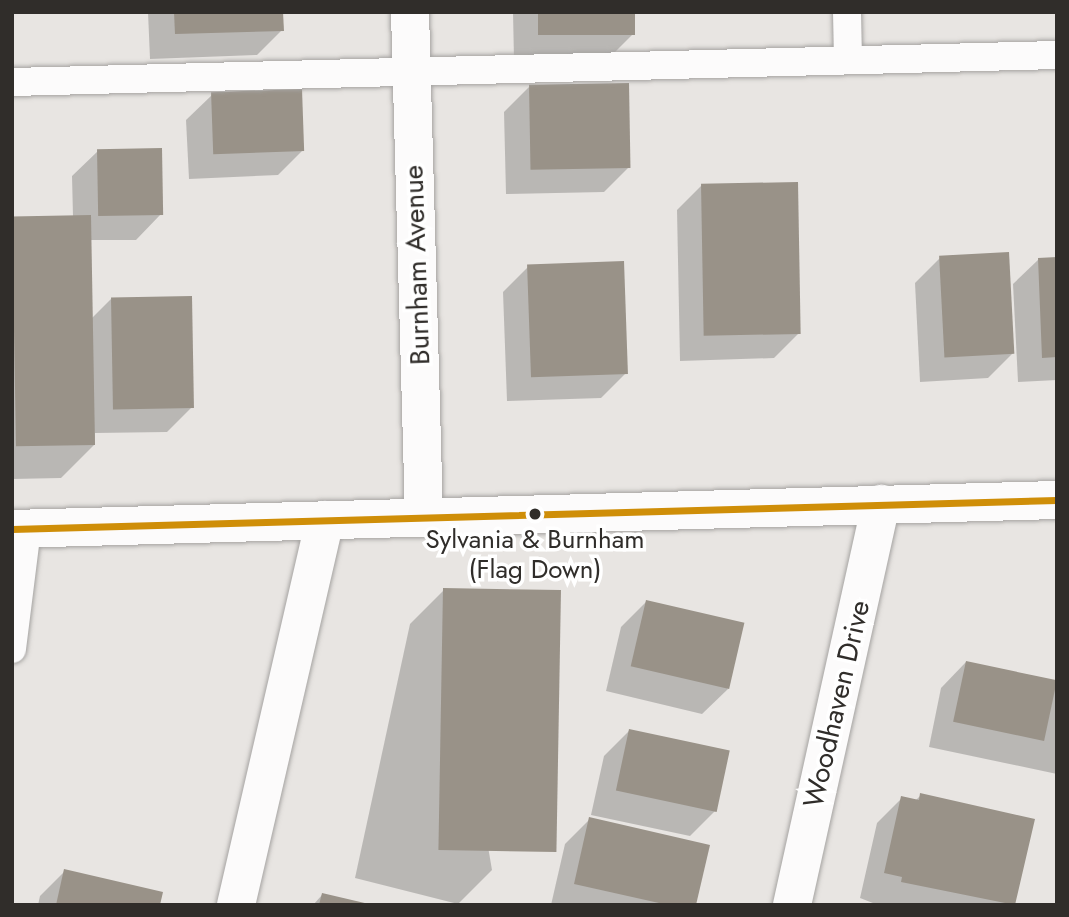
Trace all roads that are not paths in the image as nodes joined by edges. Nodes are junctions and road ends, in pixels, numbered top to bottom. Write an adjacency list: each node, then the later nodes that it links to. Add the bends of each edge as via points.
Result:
1 (410, 12): 5 (street, Burnham Avenue)
2 (847, 12): 4 (lane)
3 (1057, 55): 4 (lane)
4 (848, 60): 5 (lane)
5 (412, 72): 6 (lane); 9 (street, Burnham Avenue)
6 (12, 82)
7 (1057, 500): 8 (street)
8 (881, 504): 9 (street); 14 (street, Woodhaven Drive)
9 (424, 517): 10 (street)
10 (325, 520): 11 (street); 13 (street)
11 (20, 529): 12 (lane)
12 (12, 649)
13 (236, 905)
14 (792, 905)

